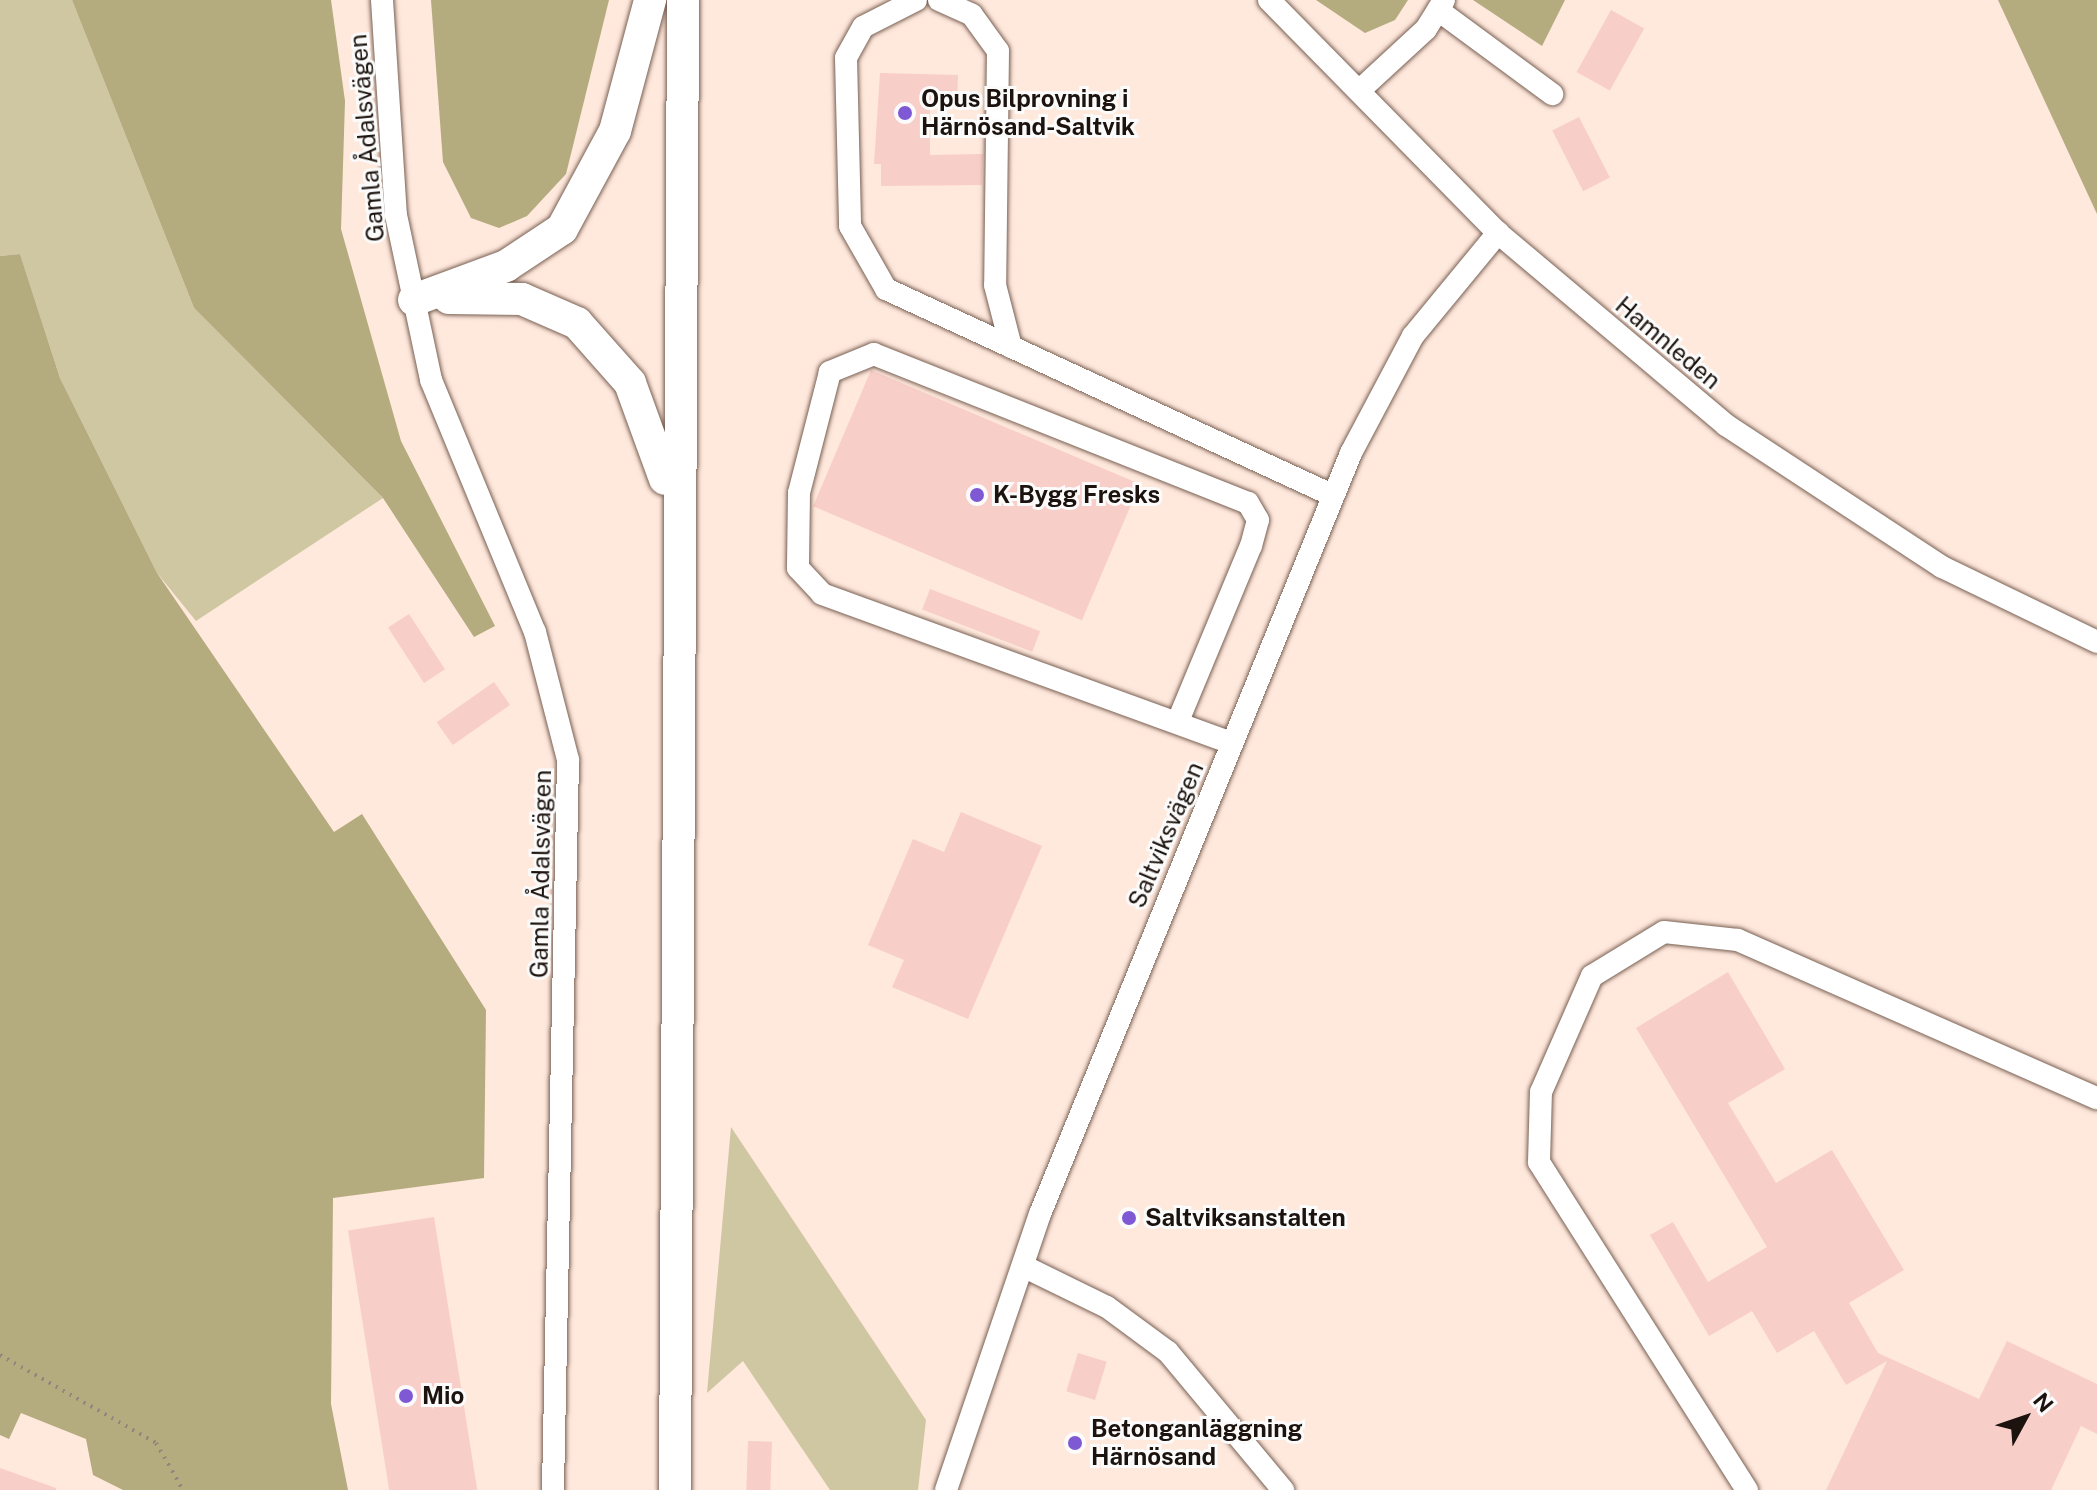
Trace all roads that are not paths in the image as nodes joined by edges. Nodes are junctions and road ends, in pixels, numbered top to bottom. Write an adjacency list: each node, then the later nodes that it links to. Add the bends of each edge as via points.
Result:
1 (382, 0): 12 (street, Gamla Ådalsvägen, via 396,215)
2 (650, 0): 12 (highway, via 615,131 562,229 506,266)
3 (667, 0): 14 (highway)
4 (683, 0): 23 (highway)
5 (916, 0): 13 (street, via 863,27 846,58 850,226 886,289)
6 (939, 0): 13 (street, via 972,15 998,51 995,285)
7 (1269, 0): 9 (street, Hamnleden)
8 (1441, 5): 9 (street); 10 (street)
9 (1361, 89): 11 (street, Hamnleden)
10 (1552, 94)
11 (1498, 233): 15 (street, Saltviksvägen, via 1413,336); 16 (street, Hamnleden, via 1726,425 1845,509 1942,567)
12 (414, 300): 14 (highway, via 522,299 577,323 630,383); 21 (street, Gamla Ådalsvägen, via 431,380 535,632 568,760)
13 (1011, 347): 15 (street)
14 (665, 479): 22 (highway)
15 (1333, 496): 18 (street, Saltviksvägen)
16 (2097, 642)
17 (1178, 721): 17 (street, via 822,594 798,568 799,493 830,372 874,354 1248,503 1258,520 1251,546); 18 (street)
18 (1232, 743): 20 (street, Saltviksvägen)
19 (2097, 1098): 26 (street, via 1738,940 1664,932 1592,976 1541,1092 1539,1162)
20 (1023, 1266): 24 (street, Saltviksvägen); 25 (street, via 1107,1307 1168,1352)
21 (553, 1490)
22 (659, 1490)
23 (675, 1490)
24 (946, 1490)
25 (1283, 1490)
26 (1747, 1490)

